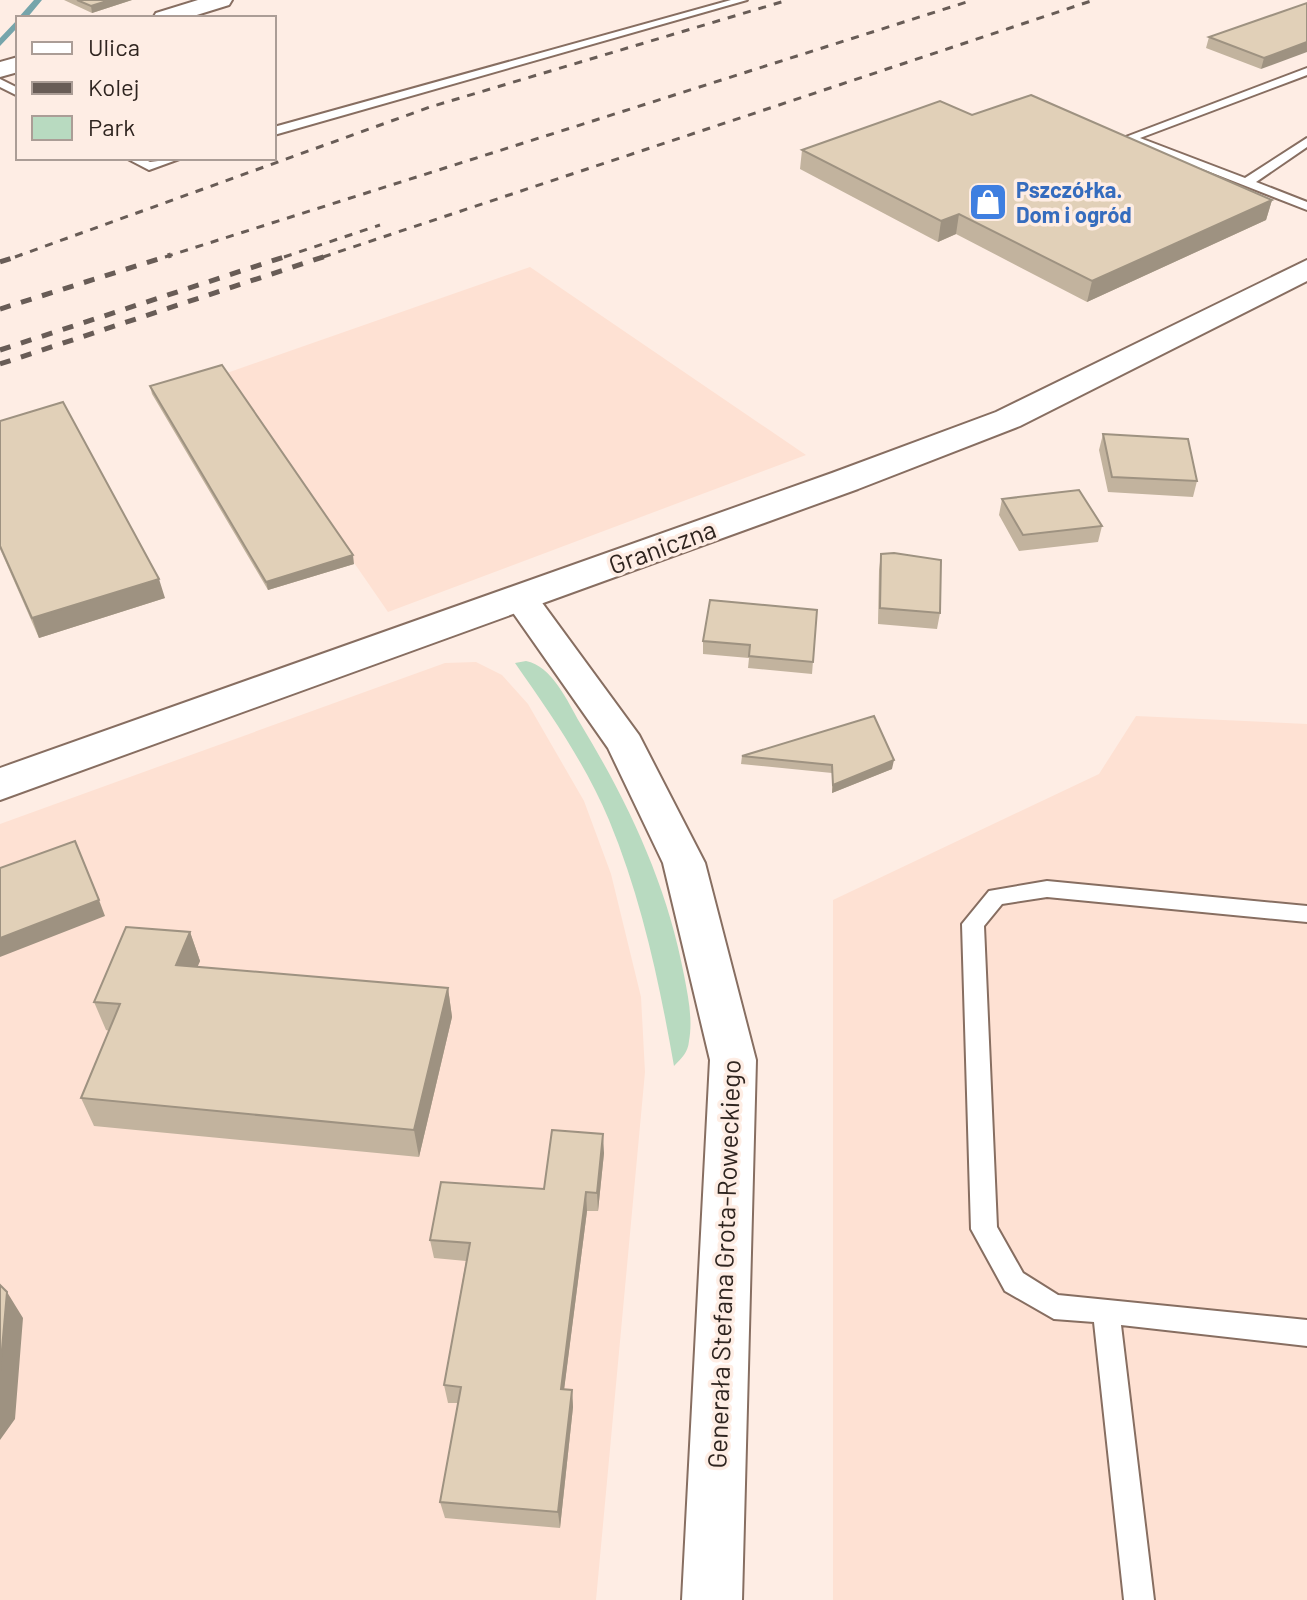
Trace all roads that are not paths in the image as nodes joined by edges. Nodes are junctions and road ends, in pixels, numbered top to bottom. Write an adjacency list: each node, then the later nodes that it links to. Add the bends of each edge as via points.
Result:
1 (221, 0): 3 (street)
2 (742, 0): 5 (lane)
3 (170, 16)
4 (1307, 71): 9 (lane, via 1129,138)
5 (276, 130)
6 (1307, 142): 9 (lane)
7 (136, 160): 8 (lane, via 149,166)
8 (169, 160)
9 (1246, 183): 10 (lane)
10 (1307, 206)
11 (1307, 269): 12 (street, Graniczna, via 1008,419)
12 (520, 597): 13 (street, Graniczna); 17 (street, Generała Stefana Grota-Roweckiego, via 625,744 684,863 733,1060)
13 (0, 784)
14 (1307, 914): 15 (lane, via 1047,889 996,897 973,924 984,1229 1014,1282 1054,1307)
15 (1106, 1311): 16 (lane); 18 (lane)
16 (1307, 1333)
17 (712, 1600)
18 (1139, 1600)

